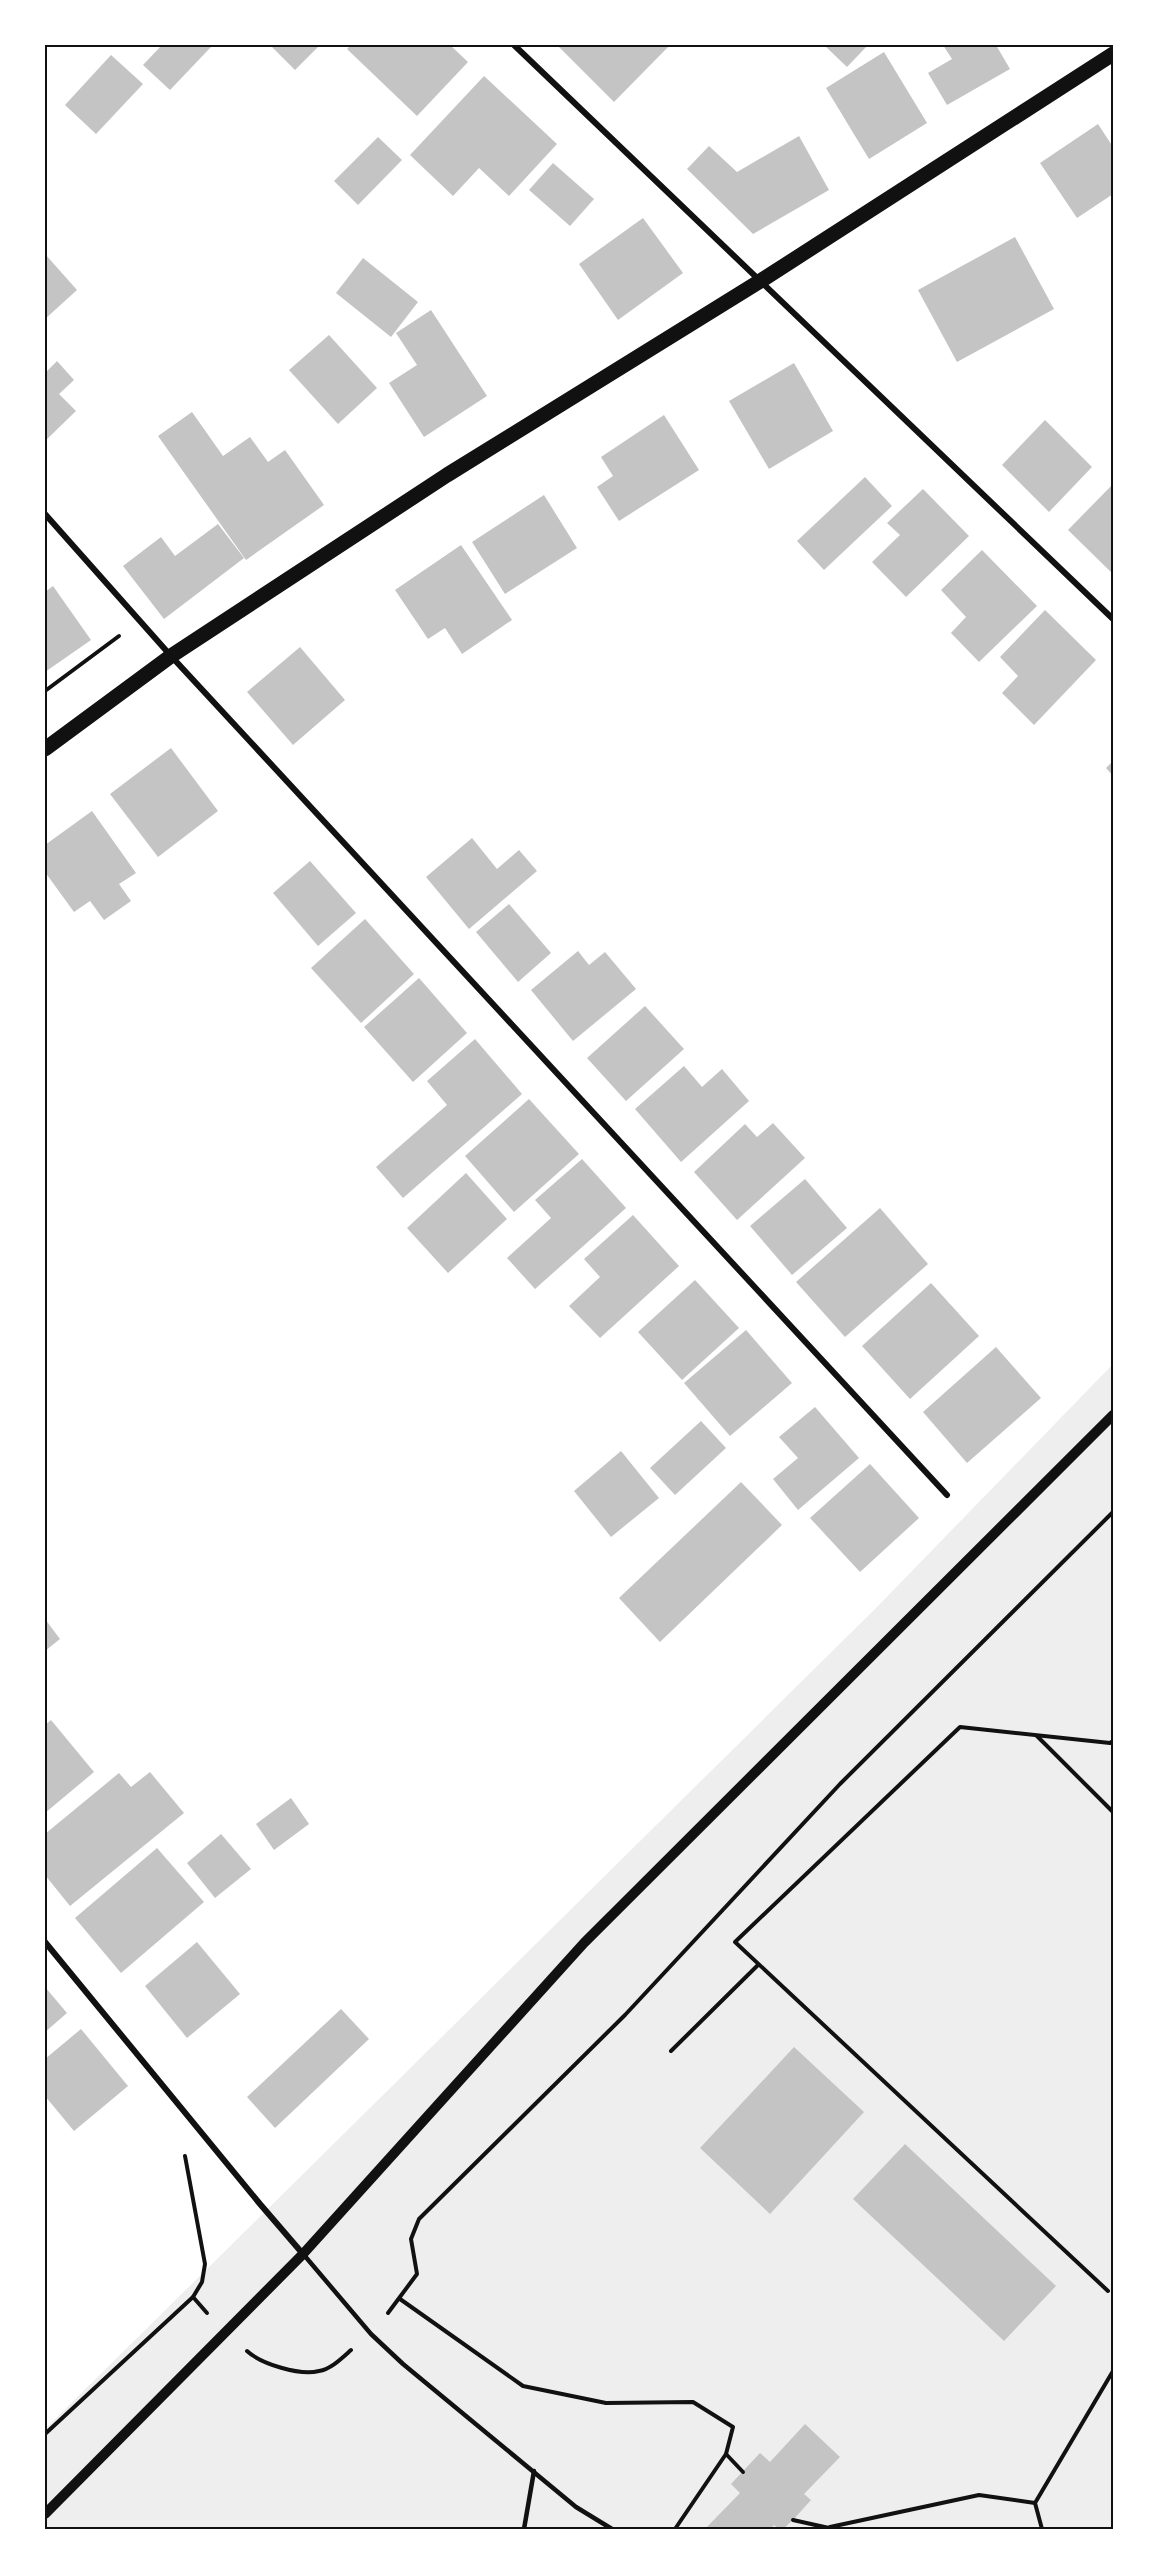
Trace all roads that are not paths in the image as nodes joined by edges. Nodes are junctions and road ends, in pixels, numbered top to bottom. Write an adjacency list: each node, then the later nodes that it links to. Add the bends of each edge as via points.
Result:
1 (514, 45): 3 (street)
2 (1113, 54): 3 (main road)
3 (762, 280): 5 (street); 6 (main road, via 447,475)
4 (45, 514): 6 (street)
5 (1113, 619)
6 (171, 656): 7 (main road); 9 (street)
7 (45, 749)
8 (1113, 1415): 11 (street, via 584,1943)
9 (946, 1496)
10 (45, 1941): 11 (street)
11 (303, 2254): 12 (lane, via 371,2334); 13 (street)
12 (534, 2471): 14 (lane); 15 (lane, via 576,2507)
13 (45, 2514)
14 (524, 2529)
15 (612, 2529)

